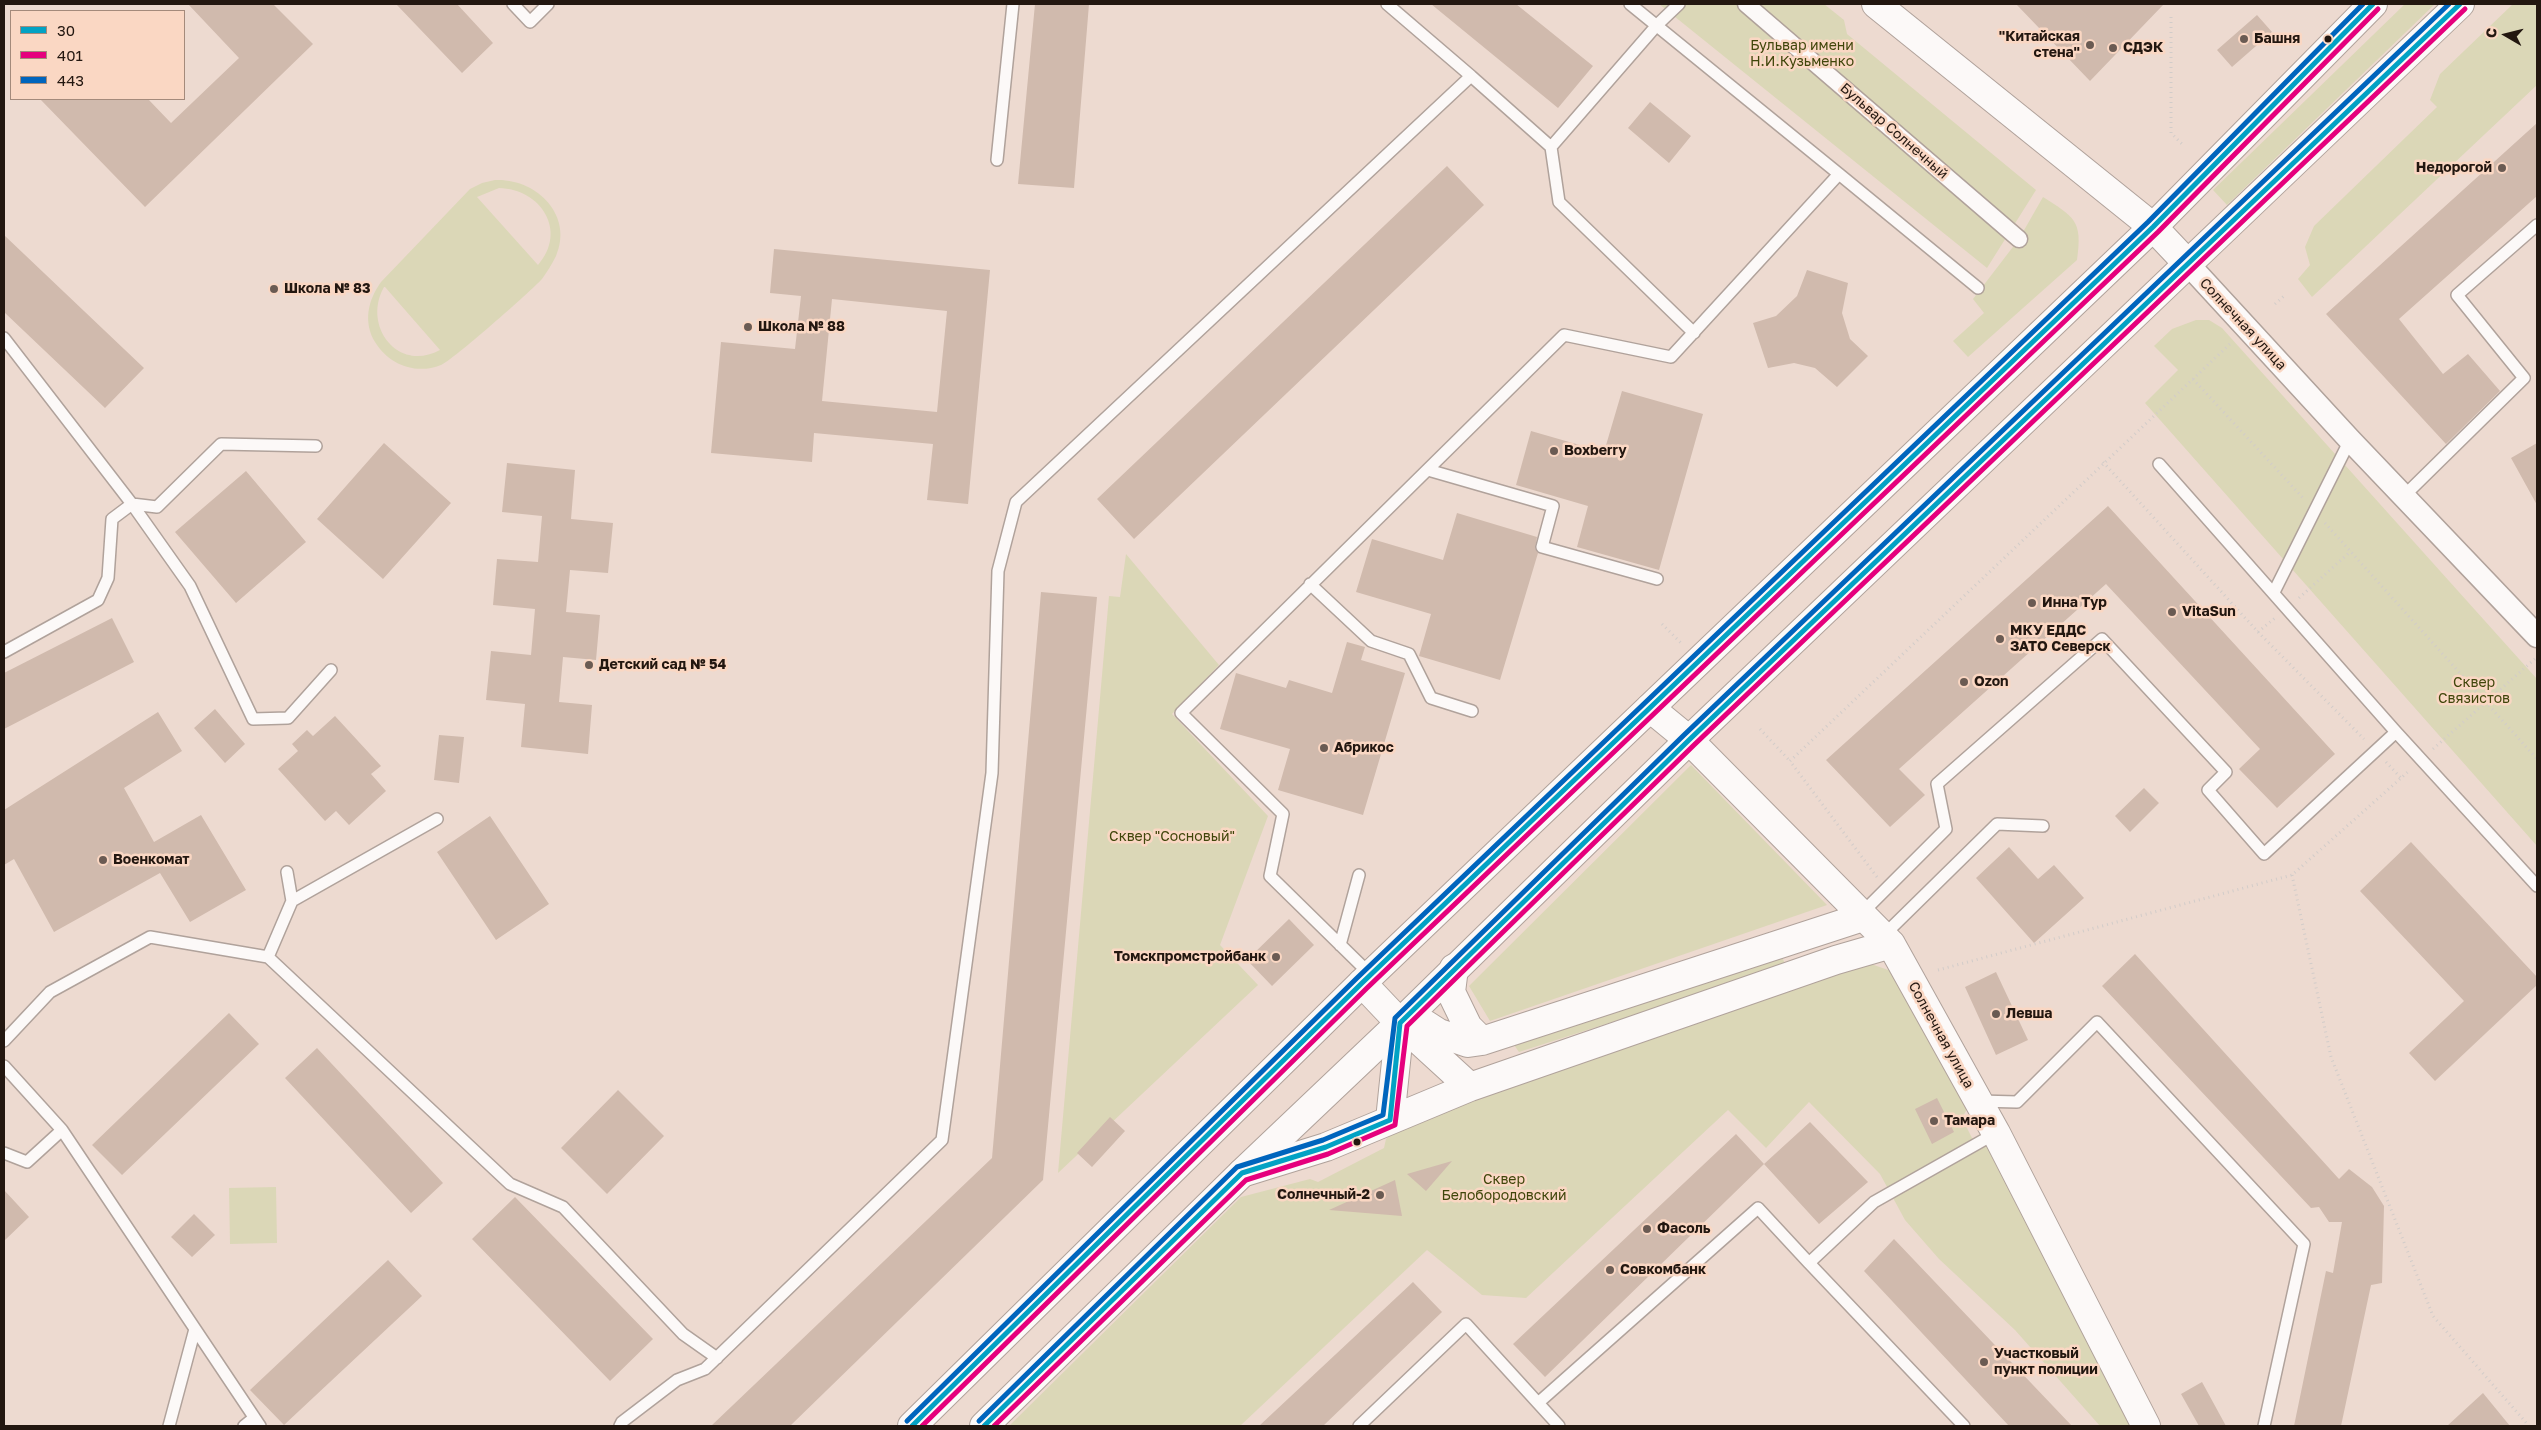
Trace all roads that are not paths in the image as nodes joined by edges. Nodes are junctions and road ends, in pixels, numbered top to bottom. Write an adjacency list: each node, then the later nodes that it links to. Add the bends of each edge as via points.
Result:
1 (513, 4): 2 (lane, via 530,22)
2 (548, 4)
3 (1013, 4): 14 (lane)
4 (1387, 4): 12 (lane)
5 (1630, 4): 11 (lane)
6 (1679, 4): 11 (lane)
7 (1746, 4): 18 (street, Бульвар Солнечный)
8 (1876, 4): 17 (main road, Солнечная улица)
9 (2373, 4): 17 (main road)
10 (2460, 4): 19 (main road)
11 (1657, 25): 13 (lane); 15 (lane)
12 (1471, 76): 13 (lane); 64 (lane, via 1016,502 998,571 992,772 942,1140)
13 (1551, 147): 21 (lane, via 1559,202)
14 (997, 160)
15 (1839, 174): 20 (lane); 21 (lane)
16 (2537, 225): 27 (lane, via 2457,295 2524,378)
17 (2153, 227): 19 (main road, Солнечная улица); 35 (main road)
18 (2019, 239)
19 (2188, 264): 23 (street, Солнечная улица); 38 (main road)
20 (1978, 288)
21 (1694, 332): 26 (lane, via 1671,357 1564,335)
22 (4, 338): 28 (lane)
23 (2350, 440): 27 (street, Солнечная улица); 31 (lane)
24 (316, 446): 28 (lane, via 221,444 157,507)
25 (2159, 464): 31 (lane)
26 (1428, 470): 29 (lane, via 1554,506 1542,547); 30 (lane)
27 (2405, 494): 32 (street, Солнечная улица)
28 (132, 504): 33 (lane, via 112,519 108,578 98,600); 34 (lane, via 190,586 253,719 288,718)
29 (1657, 579)
30 (1310, 584): 36 (lane, via 1371,641 1410,654 1431,698); 47 (lane, via 1180,713 1283,814 1270,876)
31 (2274, 592): 37 (lane)
32 (2537, 636)
33 (4, 652)
34 (331, 670)
35 (1650, 708): 38 (main road, Солнечная улица); 50 (main road)
36 (1472, 711)
37 (2396, 732): 43 (lane); 45 (lane, via 2264,854 2208,790 2226,772 2102,639 1937,784 1946,830)
38 (1689, 740): 45 (main road, Солнечная улица); 49 (main road)
39 (437, 818): 44 (lane)
40 (2043, 826): 46 (lane, via 1997,824)
41 (287, 872): 44 (lane)
42 (1359, 875): 47 (lane)
43 (2537, 886)
44 (292, 901): 48 (lane)
45 (1862, 916): 46 (main road, Солнечная улица); 53 (main road)
46 (1887, 940): 55 (main road); 56 (main road, Солнечная улица)
47 (1340, 945): 50 (lane)
48 (268, 957): 52 (lane, via 150,937 50,992); 64 (lane, via 510,1184 563,1207 682,1334)
49 (1454, 968): 51 (main road); 53 (main road, via 1451,992 1468,1027)
50 (1367, 979): 51 (main road); 70 (main road)
51 (1400, 1023): 53 (main road, via 1425,1024 1439,1033 1468,1043); 55 (main road); 57 (main road); 61 (main road)
52 (4, 1041)
53 (1482, 1041)
54 (4, 1066): 58 (lane)
55 (1470, 1087): 57 (main road)
56 (1978, 1101): 59 (main road, Солнечная улица); 76 (lane, via 2017,1102 2098,1022 2304,1244)
57 (1390, 1120): 61 (main road, via 1326,1147)
58 (62, 1130): 60 (lane, via 27,1162); 63 (lane)
59 (1996, 1133): 62 (lane, via 1874,1202); 75 (main road, Солнечная улица)
60 (4, 1153)
61 (1242, 1173): 71 (main road)
62 (1810, 1263): 65 (lane, via 1758,1208); 74 (lane)
63 (195, 1329): 66 (lane); 67 (lane)
64 (717, 1358): 69 (lane, via 705,1369 677,1380)
65 (1538, 1403): 72 (lane, via 1466,1324); 73 (lane)
66 (257, 1422): 68 (lane)
67 (169, 1426)
68 (244, 1426)
69 (620, 1426)
70 (912, 1426)
71 (984, 1426)
72 (1359, 1426)
73 (1559, 1426)
74 (1964, 1426)
75 (2146, 1426)
76 (2264, 1426)

